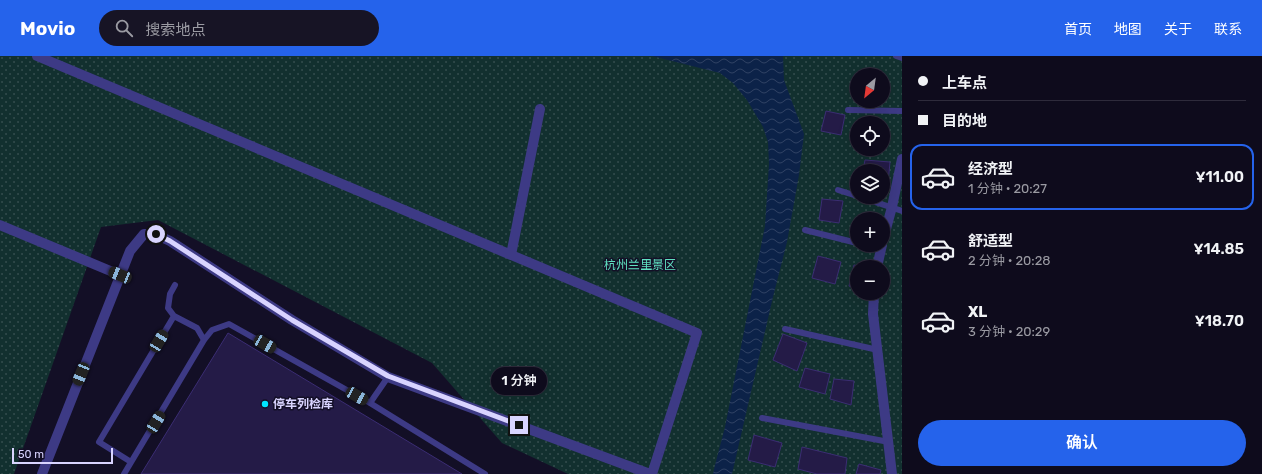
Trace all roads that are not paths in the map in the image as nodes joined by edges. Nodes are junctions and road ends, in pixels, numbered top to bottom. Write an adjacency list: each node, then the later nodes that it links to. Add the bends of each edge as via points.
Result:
1 (37, 56): 16 (street)
2 (896, 56): 3 (lane)
3 (902, 58)
4 (540, 109): 16 (street)
5 (848, 110): 6 (lane)
6 (902, 112)
7 (902, 159): 11 (street)
8 (838, 190): 9 (lane)
9 (850, 194)
10 (882, 204): 11 (lane)
11 (897, 209): 13 (street)
12 (0, 225): 17 (street)
13 (890, 226)
14 (805, 230): 15 (lane)
15 (850, 241)
16 (511, 255): 32 (street, via 697,333)
17 (120, 275): 24 (street, via 130,252 144,234 156,234 292,320); 29 (street)
18 (175, 285): 20 (lane, via 170,294 168,308)
19 (874, 300): 23 (street)
20 (174, 316): 22 (lane, via 197,328); 28 (lane, via 99,442)
21 (785, 329): 23 (lane)
22 (204, 340): 25 (lane, via 212,330 229,324); 28 (lane)
23 (878, 350): 27 (street)
24 (388, 376): 25 (lane); 32 (street)
25 (370, 403): 31 (lane)
26 (762, 418): 27 (lane)
27 (889, 442): 33 (street)
28 (131, 462): 30 (lane)
29 (42, 474)
30 (124, 474)
31 (486, 474)
32 (651, 474)
33 (892, 474)

